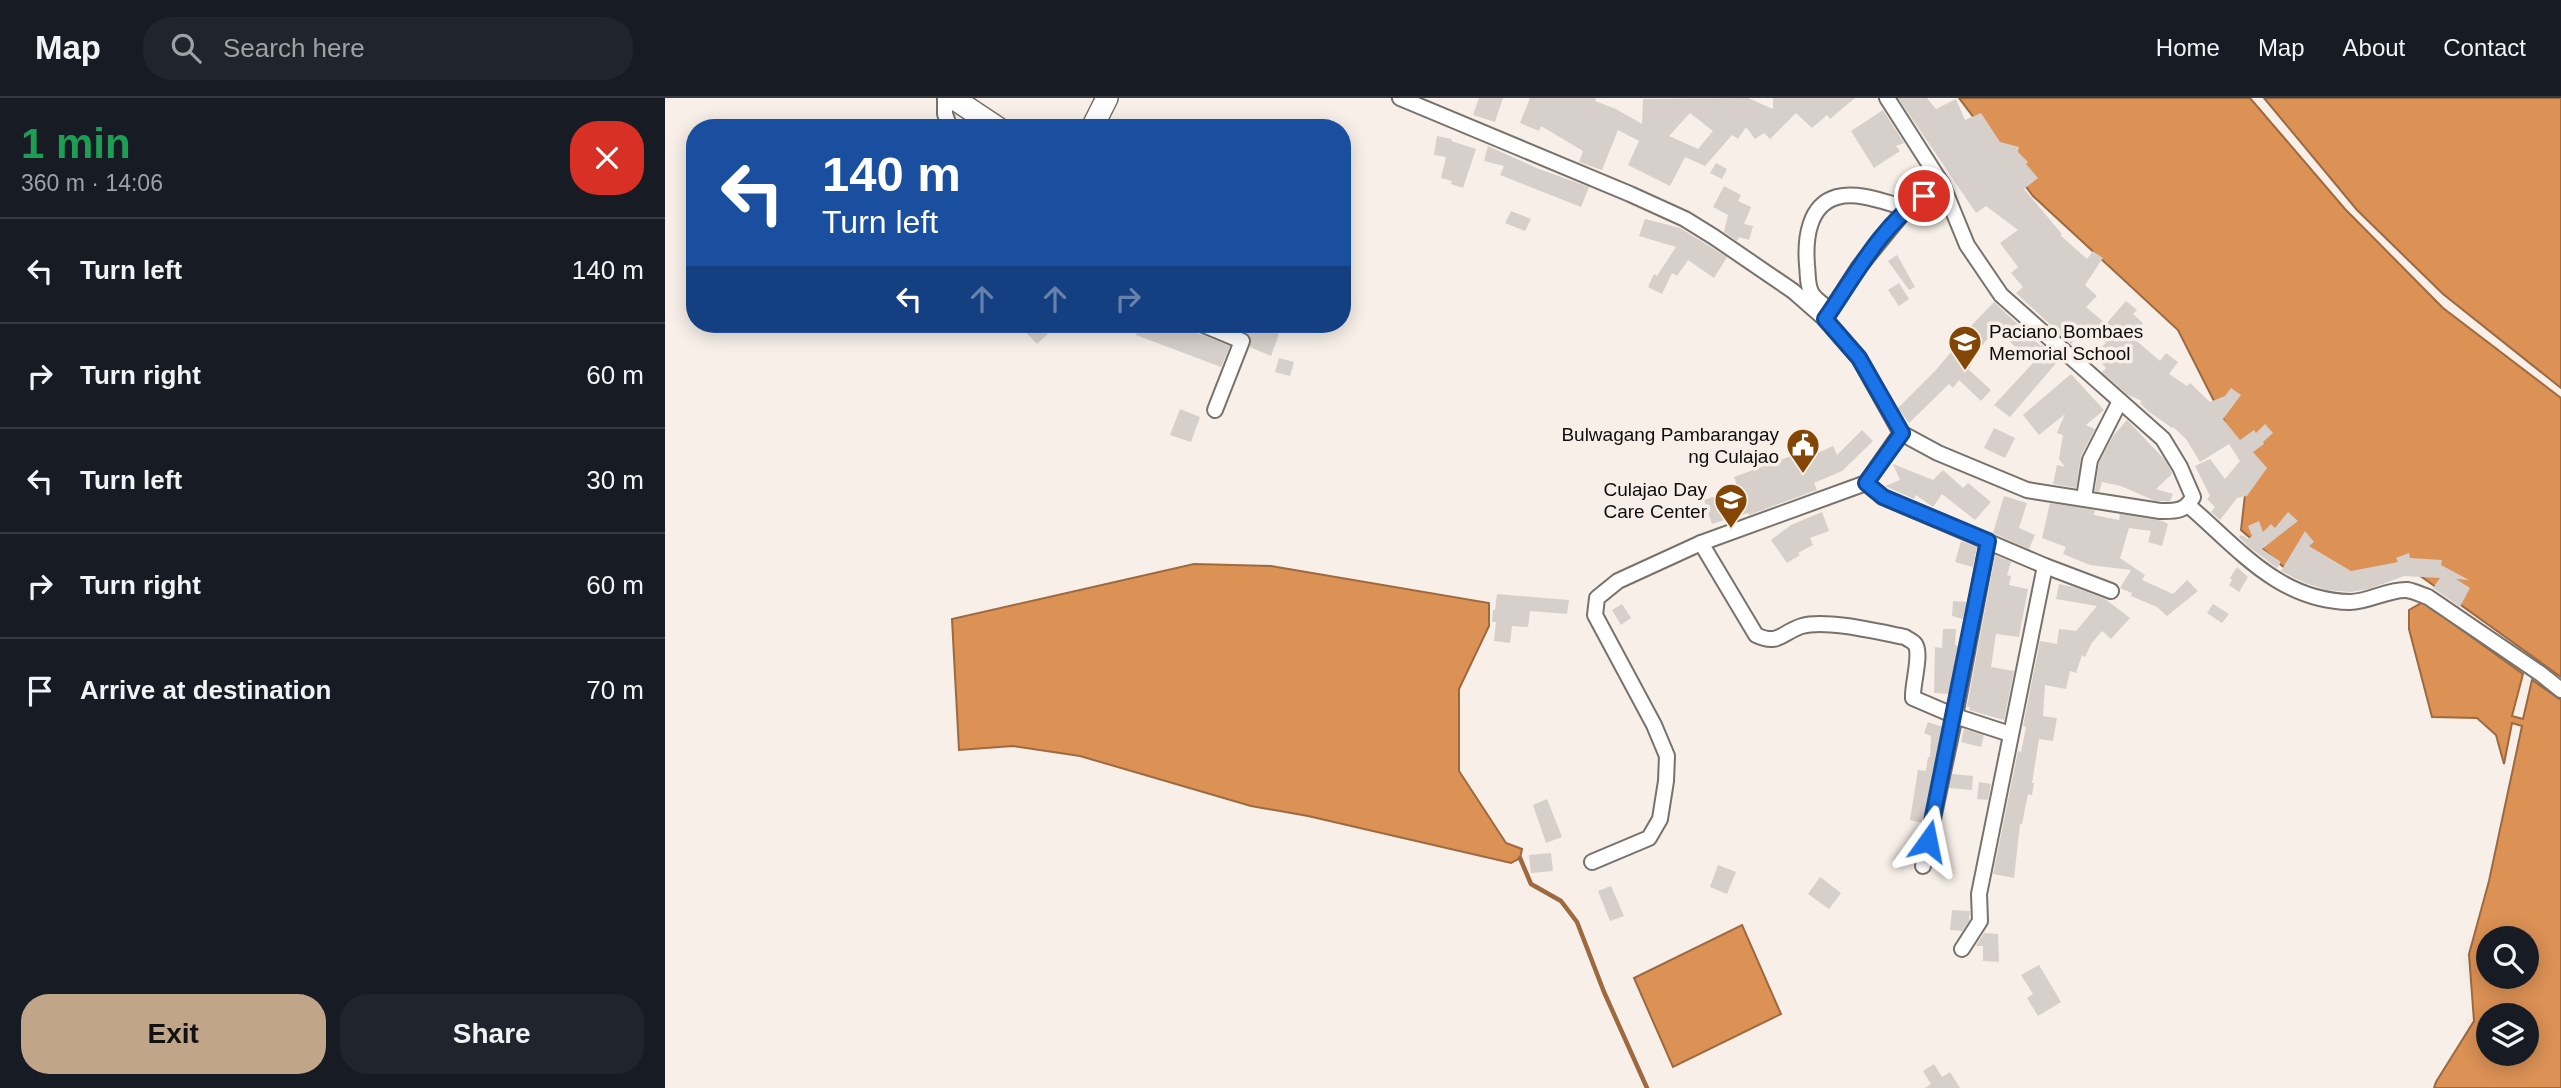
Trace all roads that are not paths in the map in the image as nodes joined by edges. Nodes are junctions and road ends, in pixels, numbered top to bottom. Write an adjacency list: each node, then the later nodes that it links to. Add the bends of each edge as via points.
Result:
1 (944, 98): 6 (street)
2 (953, 98): 7 (street)
3 (1107, 98): 8 (street)
4 (1400, 98): 11 (street, via 1685,219)
5 (1887, 98): 9 (street)
6 (947, 119)
7 (985, 119)
8 (1096, 119)
9 (1942, 184): 10 (street); 13 (street, via 1967,245 2001,295)
10 (1907, 208): 11 (street, via 1859,267); 11 (street, via 1857,196 1837,197 1821,205 1810,223 1806,245 1808,279 1811,293)
11 (1828, 315): 15 (street)
12 (1223, 333): 14 (street, via 1242,341)
13 (2120, 401): 17 (street, via 2090,460); 18 (street, via 2163,439 2189,485 2193,498)
14 (1215, 410)
15 (1902, 433): 16 (street); 17 (street, via 2027,490)
16 (1866, 483): 19 (street, via 1883,497); 20 (street)
17 (2084, 498): 18 (street, via 2160,511)
18 (2189, 506): 23 (street, via 2271,578 2297,592 2352,602 2407,590 2428,597)
19 (1988, 541): 21 (street); 24 (street)
20 (1701, 543): 24 (street, via 1756,635 1775,640 1802,626 1828,625 1905,637 1919,653 1913,698); 26 (street, via 1618,581 1597,598 1595,615 1667,756 1667,780 1660,819 1649,838)
21 (2045, 566): 22 (street); 25 (street)
22 (2112, 590)
23 (2561, 690)
24 (1955, 716): 25 (street); 27 (street)
25 (2010, 734): 28 (street, via 1979,894 1980,920)
26 (1592, 862)
27 (1923, 866)
28 (1962, 949)

